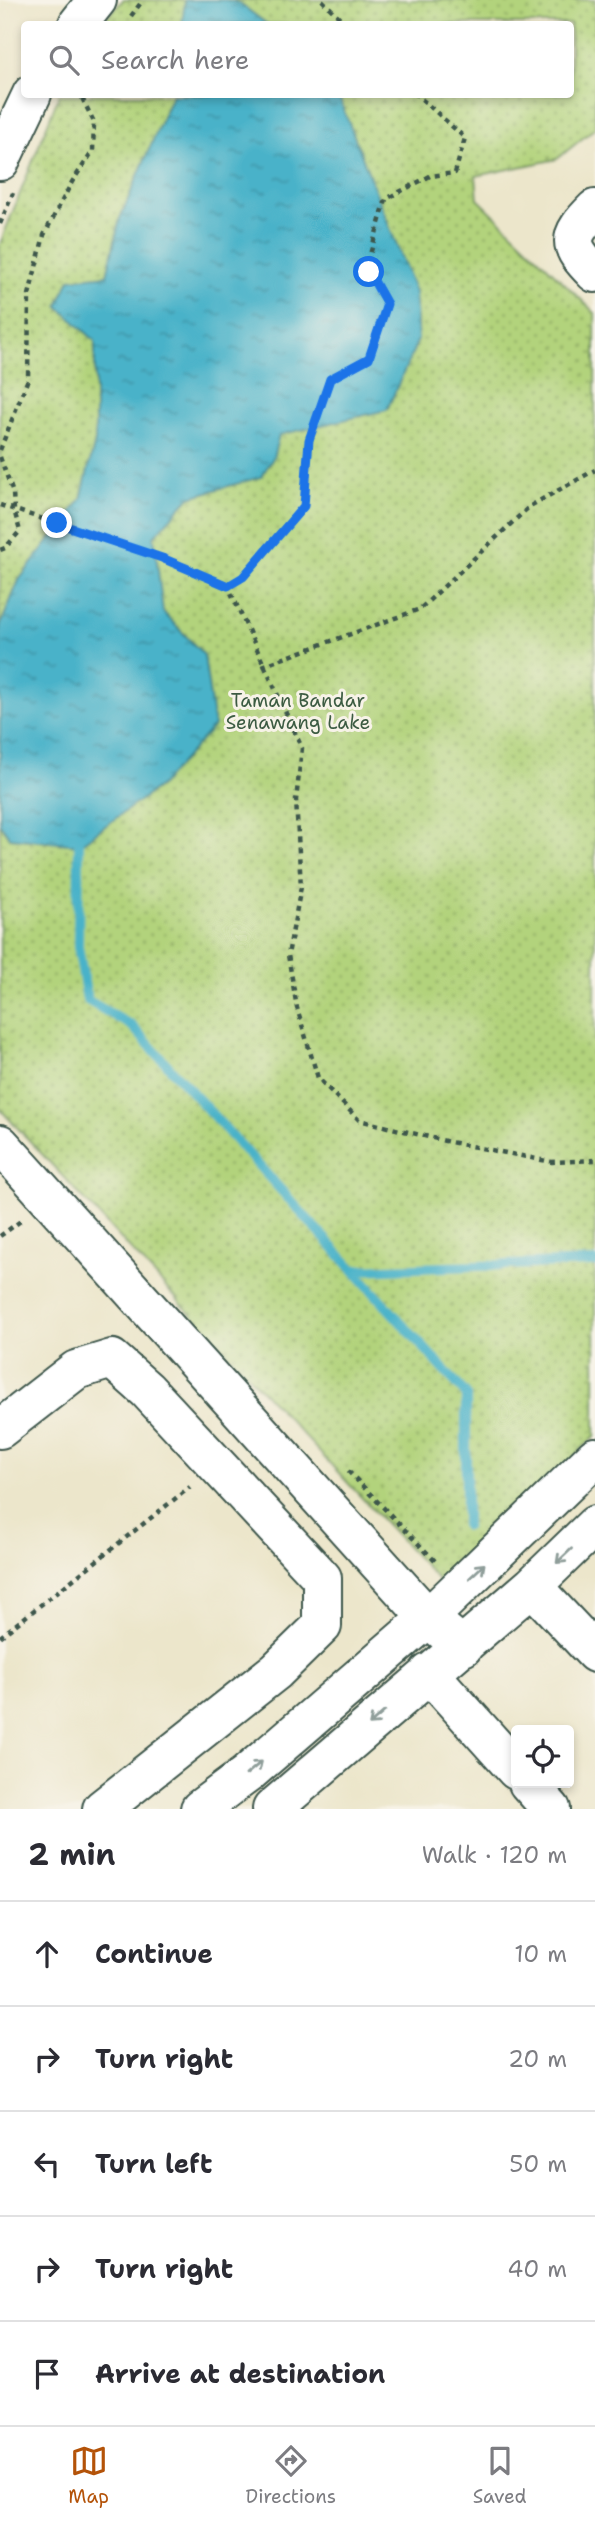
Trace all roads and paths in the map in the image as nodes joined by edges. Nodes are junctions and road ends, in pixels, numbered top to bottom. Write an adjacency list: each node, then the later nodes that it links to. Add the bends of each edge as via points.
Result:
1 (143, 0): 3 (path)
2 (322, 0): 4 (path)
3 (126, 21)
4 (343, 21)
5 (30, 98): 8 (street)
6 (82, 98): 11 (path, via 94,122 93,151 44,235 29,295 28,379)
7 (420, 98): 17 (path, via 465,138 455,173 430,176 386,199 367,265 387,312 369,358 330,379 309,440 304,506 243,577)
8 (0, 160)
9 (595, 209): 10 (street, via 576,228 573,241 578,256)
10 (595, 273)
11 (0, 450)
12 (0, 457): 15 (path)
13 (595, 470): 18 (path, via 530,506 420,609)
14 (0, 505): 15 (path)
15 (14, 510): 16 (path, via 20,531); 17 (path, via 162,558)
16 (0, 551)
17 (228, 586): 18 (path)
18 (262, 666): 20 (path, via 302,747 296,800 301,887 288,954 297,1008 318,1079 359,1120 552,1162)
19 (0, 1144): 28 (street)
20 (595, 1160)
21 (23, 1219): 22 (path)
22 (0, 1236)
23 (0, 1429): 25 (street, via 76,1370 112,1359)
24 (595, 1457): 28 (street, one-way to 24)
25 (218, 1464): 29 (path); 35 (street, via 322,1578 323,1626 276,1671)
26 (595, 1525): 27 (street, one-way to 27)
27 (532, 1586): 30 (street); 31 (street)
28 (428, 1618): 30 (street); 36 (street, one-way to 28)
29 (0, 1637)
30 (463, 1647): 32 (street)
31 (595, 1653)
32 (429, 1673): 33 (street); 37 (street, one-way to 37)
33 (511, 1764)
34 (532, 1788): 38 (street)
35 (102, 1809)
36 (200, 1809)
37 (272, 1809)
38 (551, 1809)

